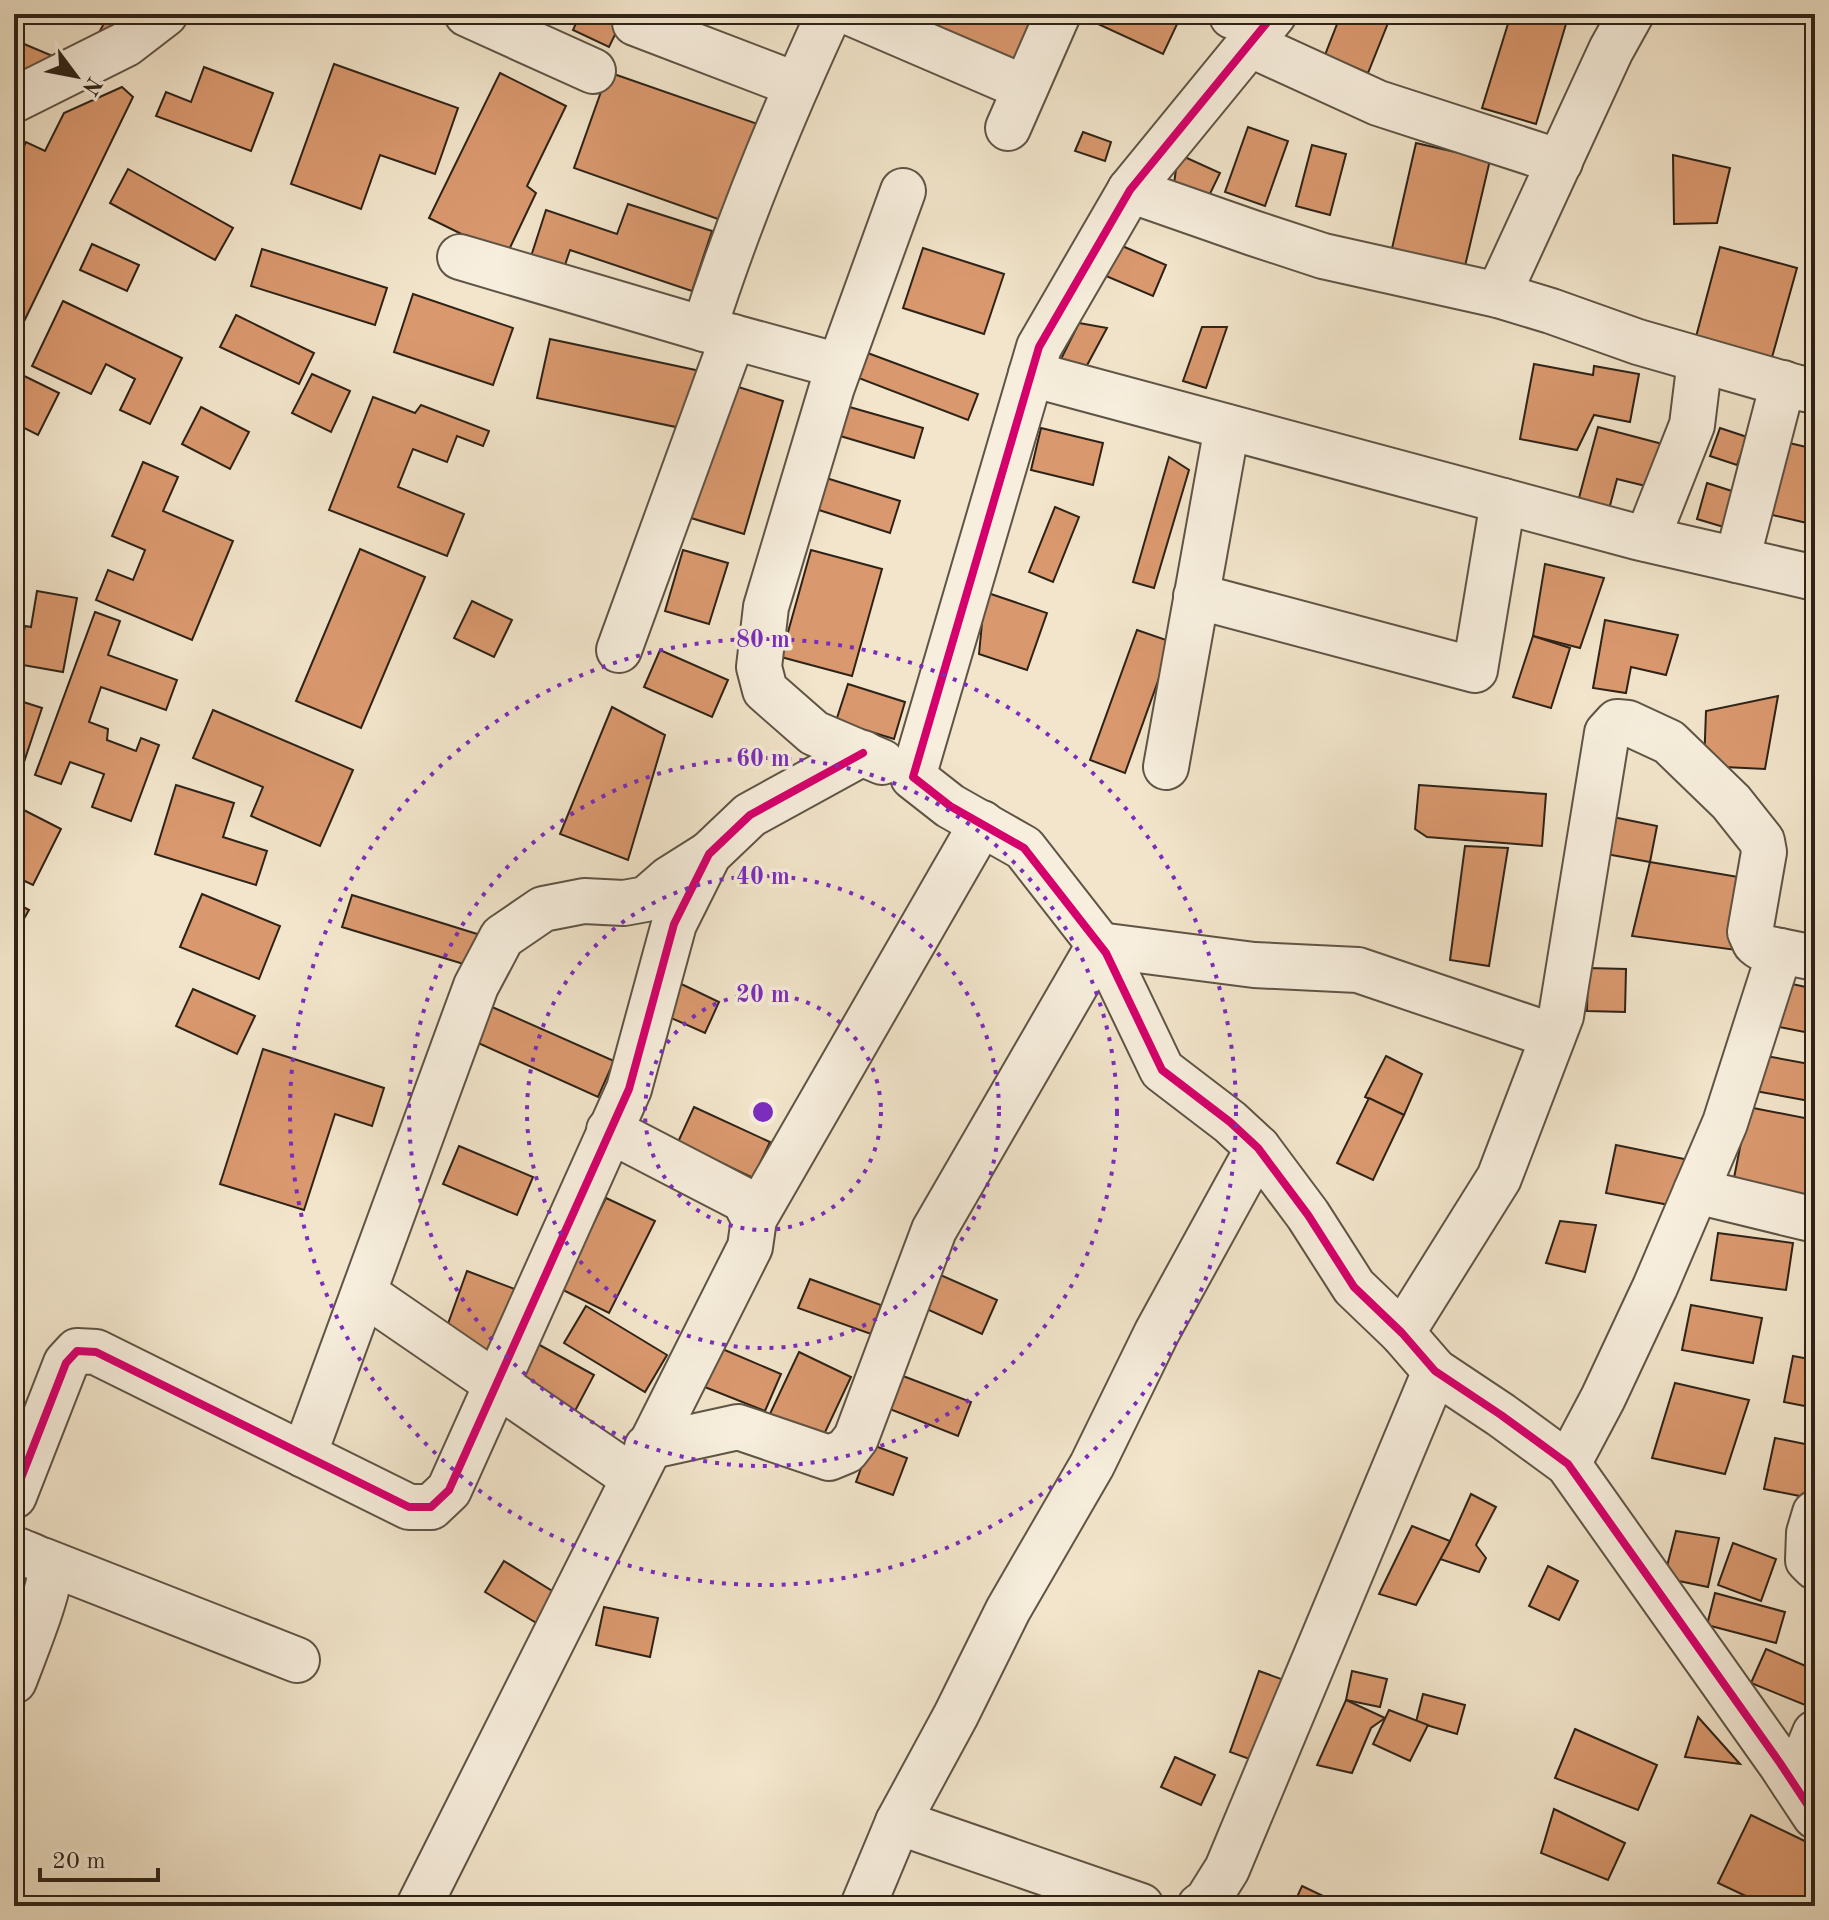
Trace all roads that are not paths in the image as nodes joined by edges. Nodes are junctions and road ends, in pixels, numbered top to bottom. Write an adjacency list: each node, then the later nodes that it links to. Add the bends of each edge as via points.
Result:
1 (165, 14): 12 (street, via 126,44)
2 (467, 14): 9 (street)
3 (829, 14): 10 (street)
4 (853, 14): 11 (street)
5 (1058, 14): 11 (street)
6 (1631, 14): 14 (street)
7 (635, 23): 10 (street)
8 (1246, 23): 14 (street, via 1378,103); 15 (street)
9 (593, 71)
10 (797, 85): 19 (street, via 721,276)
11 (1025, 88): 13 (street)
12 (14, 100)
13 (1008, 128)
14 (1560, 162): 18 (street)
15 (1130, 190): 18 (street, via 1323,256); 22 (street, via 1039,347)
16 (903, 191): 21 (street)
17 (460, 257): 19 (street)
18 (1498, 295): 20 (street)
19 (719, 333): 21 (street); 30 (street)
20 (1700, 360): 23 (street); 26 (street, via 1692,425)
21 (839, 366): 31 (street, via 766,607 759,667 765,690 814,733)
22 (1031, 374): 24 (street); 33 (street)
23 (1799, 387): 27 (street)
24 (1227, 427): 25 (street); 29 (street)
25 (1503, 501): 26 (street); 29 (street, via 1475,670)
26 (1647, 539): 27 (street)
27 (1737, 560): 28 (street)
28 (1815, 578)
29 (1196, 596): 32 (street)
30 (619, 650)
31 (863, 753): 33 (street); 35 (street, via 750,815)
32 (1166, 767)
33 (913, 777): 34 (street)
34 (982, 823): 36 (street, via 1024,848); 42 (street)
35 (709, 854): 39 (street, via 674,924 629,1089); 44 (street, via 646,899 584,901 543,909 502,937 476,986)
36 (1099, 945): 38 (street, via 1254,965 1358,970); 40 (street, via 1162,1070); 49 (street, via 934,1230 856,1438 846,1451 829,1458 738,1427)
37 (1797, 954): 38 (street, via 1760,947 1750,932 1762,841 1731,802 1669,742 1617,722 1607,733 1561,1016); 41 (street)
38 (1553, 1036): 45 (street, via 1499,1178)
39 (609, 1130): 42 (street, via 744,1200); 47 (street)
40 (1258, 1148): 45 (street, via 1354,1287); 59 (street)
41 (1696, 1191): 43 (street); 50 (street, via 1636,1329)
42 (754, 1219): 49 (street, via 750,1247)
43 (1815, 1220)
44 (364, 1293): 47 (street); 48 (street)
45 (1402, 1333): 46 (street)
46 (1435, 1371): 50 (street); 63 (street, via 1227,1869)
47 (496, 1383): 48 (street, via 449,1490 431,1507 409,1507); 49 (street)
48 (304, 1455): 51 (street, via 96,1352 77,1351 66,1363)
49 (640, 1462): 60 (street)
50 (1568, 1464): 58 (street)
51 (14, 1496)
52 (1815, 1513): 54 (street, via 1808,1560)
53 (28, 1554): 55 (street); 56 (street, via 49,1572)
54 (1815, 1567)
55 (297, 1660)
56 (14, 1681)
57 (1815, 1733): 58 (street)
58 (1804, 1800)
59 (898, 1822): 61 (street); 62 (street)
60 (419, 1906)
61 (863, 1906)
62 (1141, 1906)
63 (1200, 1906)

